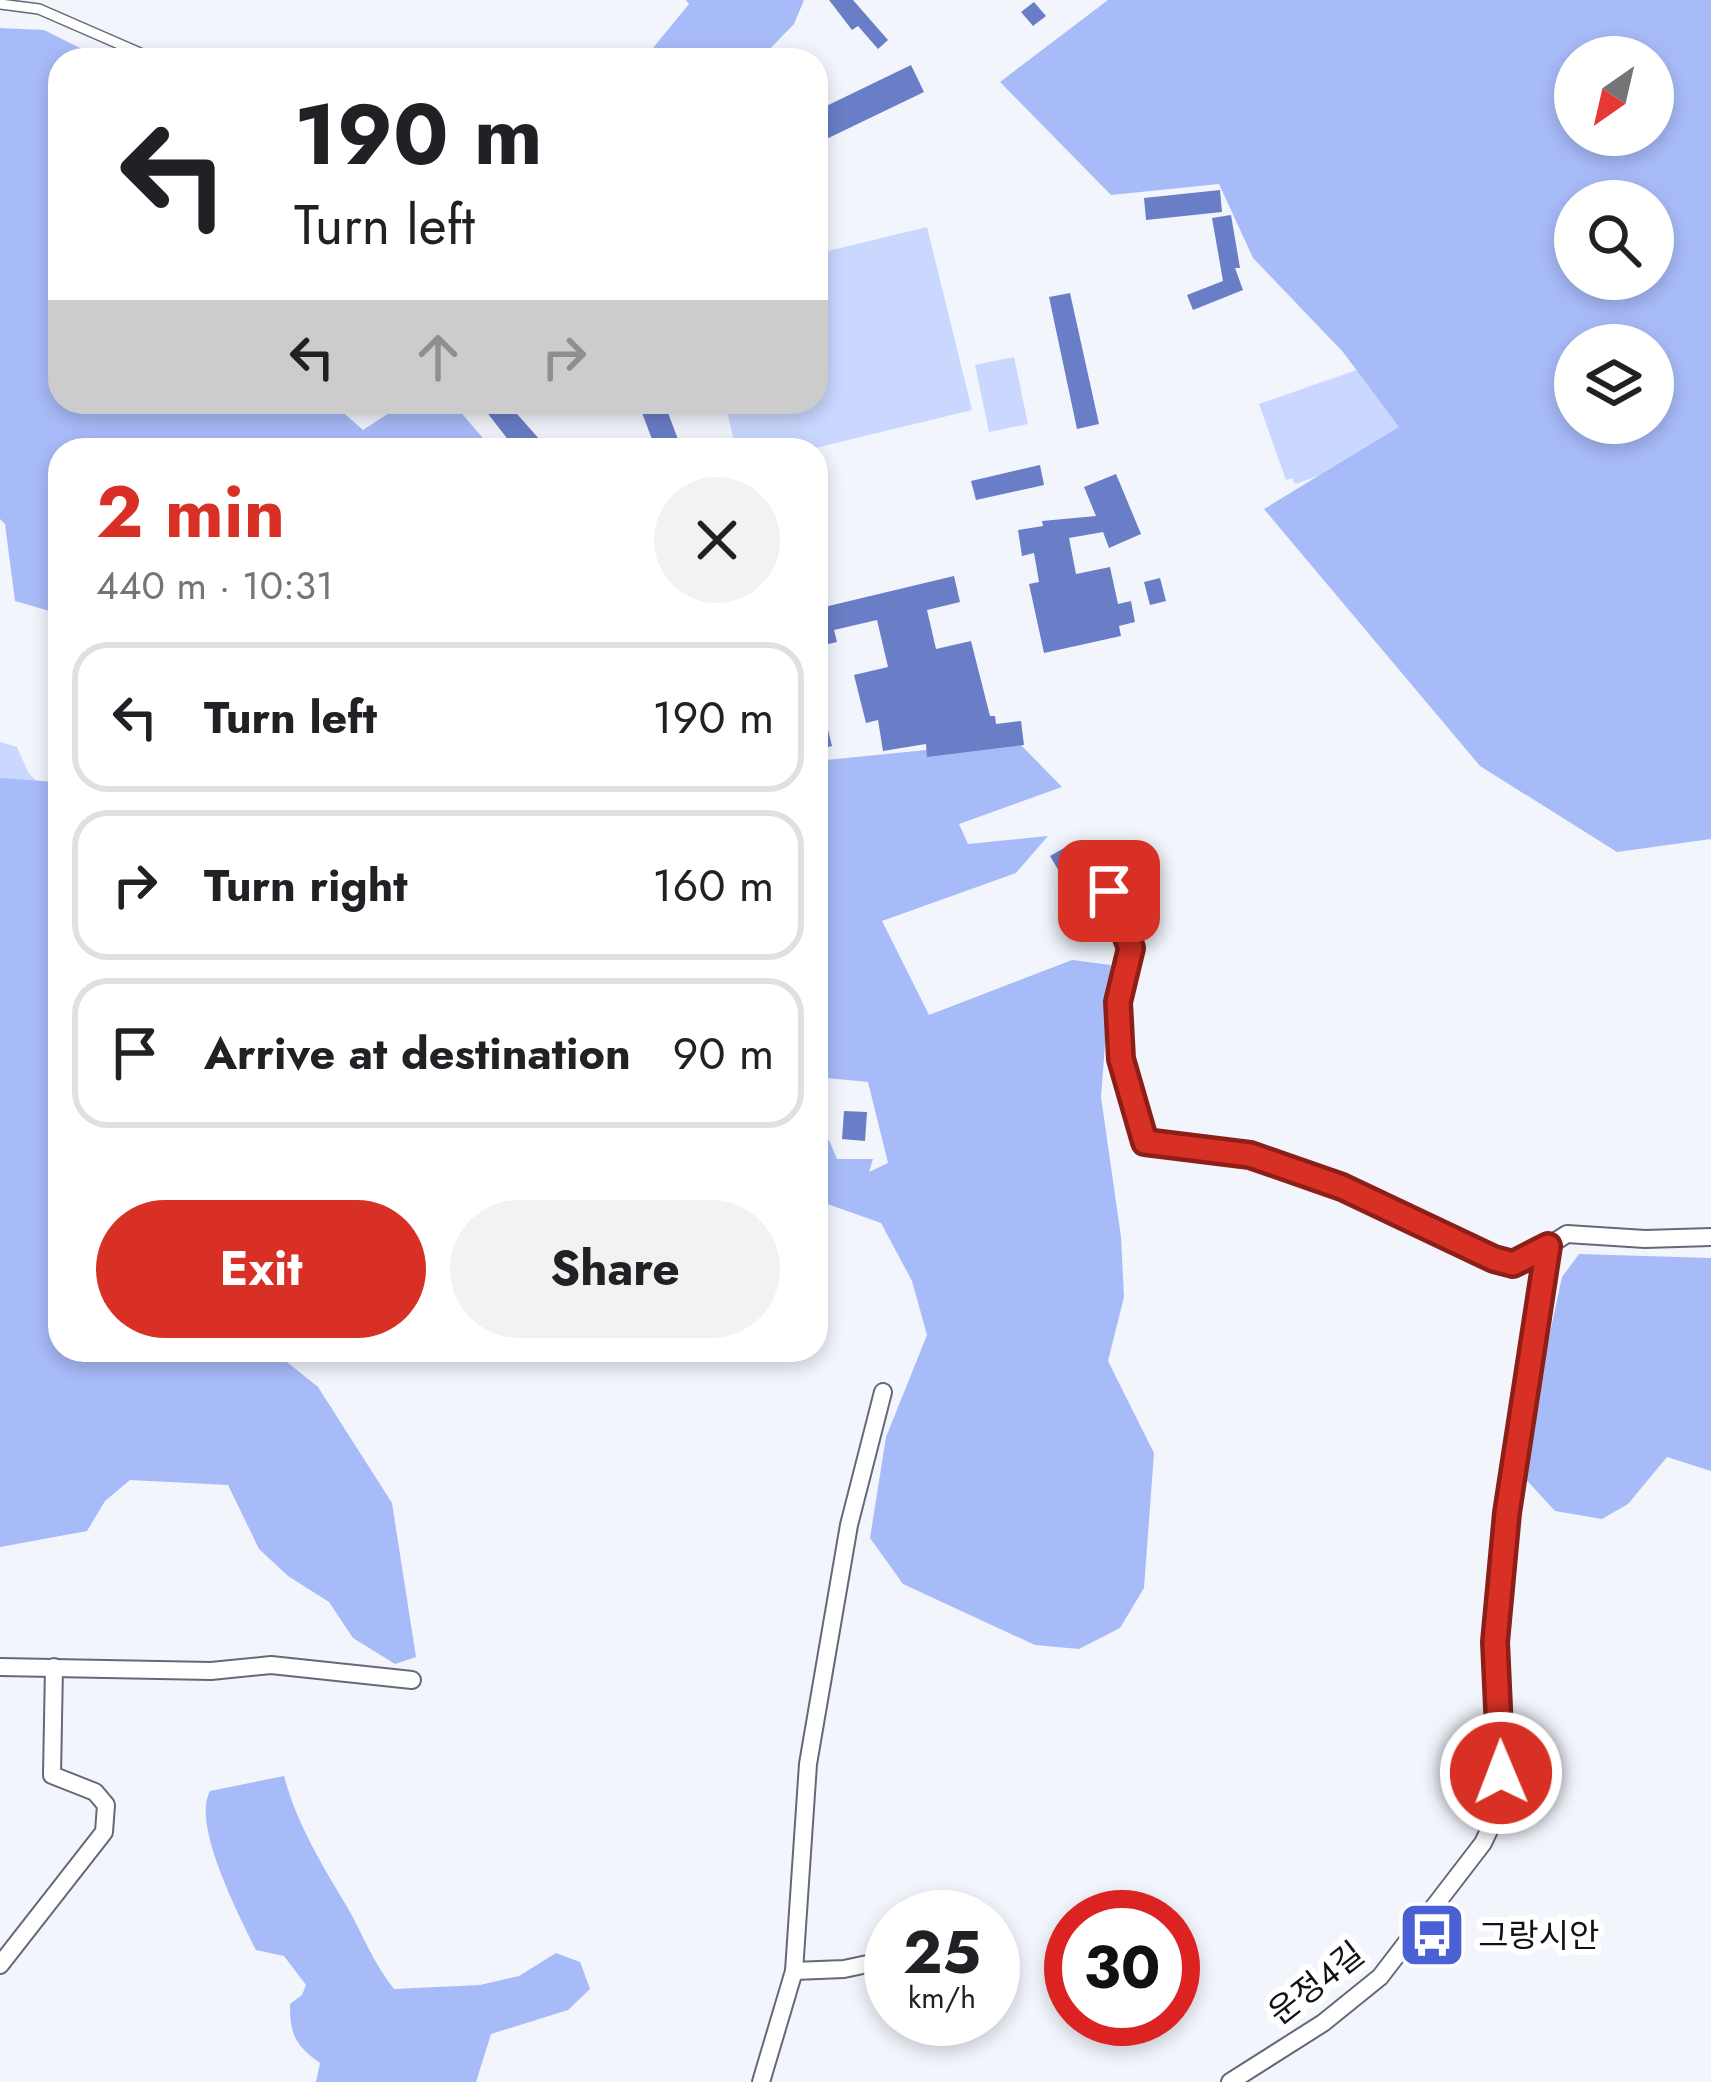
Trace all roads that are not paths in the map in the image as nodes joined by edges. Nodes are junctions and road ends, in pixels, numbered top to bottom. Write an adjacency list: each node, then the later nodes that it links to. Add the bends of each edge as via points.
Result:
1 (0, 4): 2 (lane, via 39,9)
2 (128, 48)
3 (1109, 891): 5 (lane, via 1131,948 1118,1002 1121,1059 1145,1142 1250,1155 1513,1264)
4 (1711, 1237): 5 (street, via 1567,1234)
5 (1548, 1246): 14 (street, 운정4길, via 1497,1621 1500,1807 1483,1844 1380,1977)
6 (884, 1392): 12 (street, via 849,1525 808,1764)
7 (0, 1667): 8 (street)
8 (54, 1667): 9 (street, via 271,1665); 10 (street, via 52,1775 95,1792 106,1805 104,1832)
9 (412, 1680)
10 (0, 1965)
11 (864, 1965): 12 (street)
12 (794, 1971): 13 (street)
13 (761, 2082)
14 (1230, 2082)

